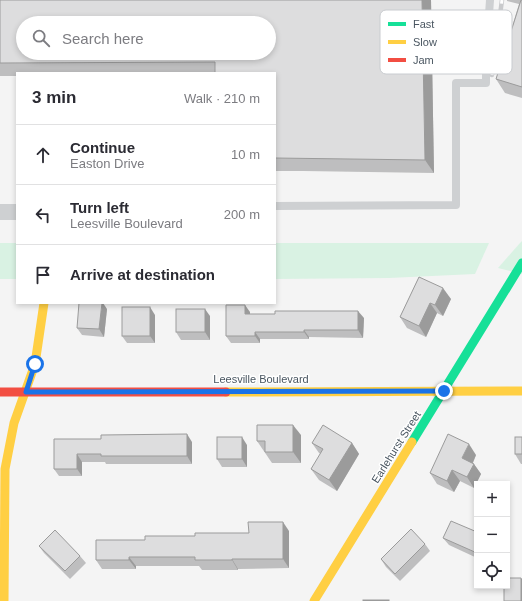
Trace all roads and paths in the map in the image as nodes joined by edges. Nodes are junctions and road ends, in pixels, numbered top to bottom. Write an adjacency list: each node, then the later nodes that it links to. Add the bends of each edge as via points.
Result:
1 (490, 0): 2 (lane)
2 (489, 10)
3 (486, 74): 4 (lane, via 486,83 456,83 456,205)
4 (276, 206)
5 (0, 212): 6 (street)
6 (16, 212)
7 (522, 263): 9 (street, Earlehurst Street)
8 (44, 304): 12 (street, via 35,364)
9 (444, 391): 10 (street, Leesville Boulevard); 12 (street, Leesville Boulevard); 14 (street, Earlehurst Street)
10 (522, 391)
11 (0, 392): 12 (street, Leesville Boulevard)
12 (26, 392): 13 (street, via 14,423 5,469)
13 (4, 601)
14 (314, 601)

